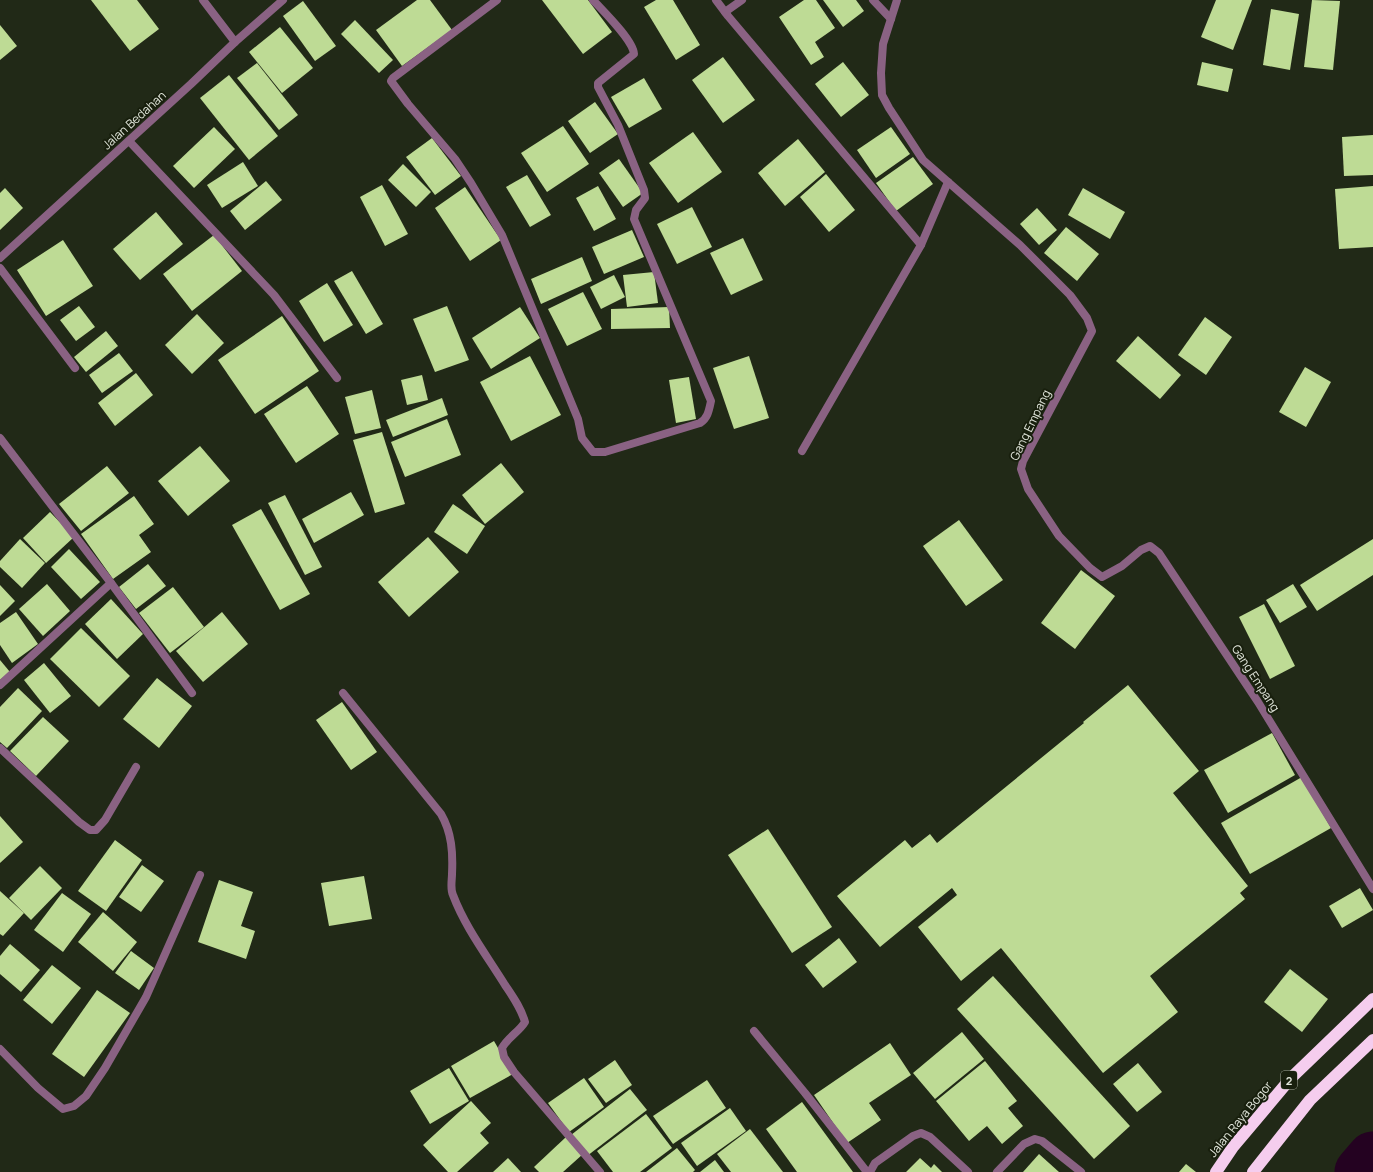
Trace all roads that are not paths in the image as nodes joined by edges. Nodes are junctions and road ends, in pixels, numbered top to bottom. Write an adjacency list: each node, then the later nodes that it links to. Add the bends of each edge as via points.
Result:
1 (203, 0): 11 (street)
2 (283, 0): 11 (street, Jalan Bedahan)
3 (497, 0): 4 (street, via 391,81 455,159 502,235 578,419 582,438 593,452 605,452 700,424 705,420 711,401 634,219 636,210 645,198 644,190 618,125 598,87 598,83 634,54 634,49)
4 (593, 0)
5 (716, 0): 9 (street)
6 (742, 0): 9 (street)
7 (873, 0): 10 (street)
8 (897, 0): 10 (street, Gang Empang)
9 (725, 12): 14 (street)
10 (891, 19): 13 (street, Gang Empang, via 883,44 882,95 923,160)
11 (235, 42): 12 (street, Jalan Bedahan)
12 (129, 141): 15 (street, Jalan Bedahan); 18 (street, via 274,294)
13 (948, 182): 14 (street); 28 (street, Gang Empang, via 1020,245 1070,295 1087,318 1092,331 1023,462 1021,469 1028,489 1059,536 1102,577 1150,546 1159,553 1258,702)
14 (921, 245): 20 (street)
15 (0, 258)
16 (0, 268): 17 (street)
17 (75, 368)
18 (337, 378)
19 (0, 438): 21 (street)
20 (802, 451)
21 (111, 583): 22 (street); 24 (street)
22 (0, 685)
23 (343, 693): 33 (street, via 447,824 451,837 452,893 465,920 523,1014 525,1022 502,1048 504,1057)
24 (192, 694)
25 (0, 748): 26 (street, via 90,830 96,830 105,820)
26 (136, 767)
27 (200, 874): 32 (street, via 146,997 86,1096 74,1106 63,1109 38,1088)
28 (1373, 889)
29 (1373, 999): 39 (highway, Jalan Raya Bogor / 2, via 1291,1078)
30 (754, 1031): 34 (street)
31 (1373, 1040): 40 (highway, 2, via 1310,1100)
32 (0, 1049)
33 (600, 1172)
34 (867, 1172)
35 (870, 1172): 36 (street, via 875,1163 921,1133 930,1137)
36 (968, 1172)
37 (997, 1172): 38 (street, via 1024,1144 1035,1139 1042,1140)
38 (1081, 1172)
39 (1216, 1172)
40 (1253, 1172)

